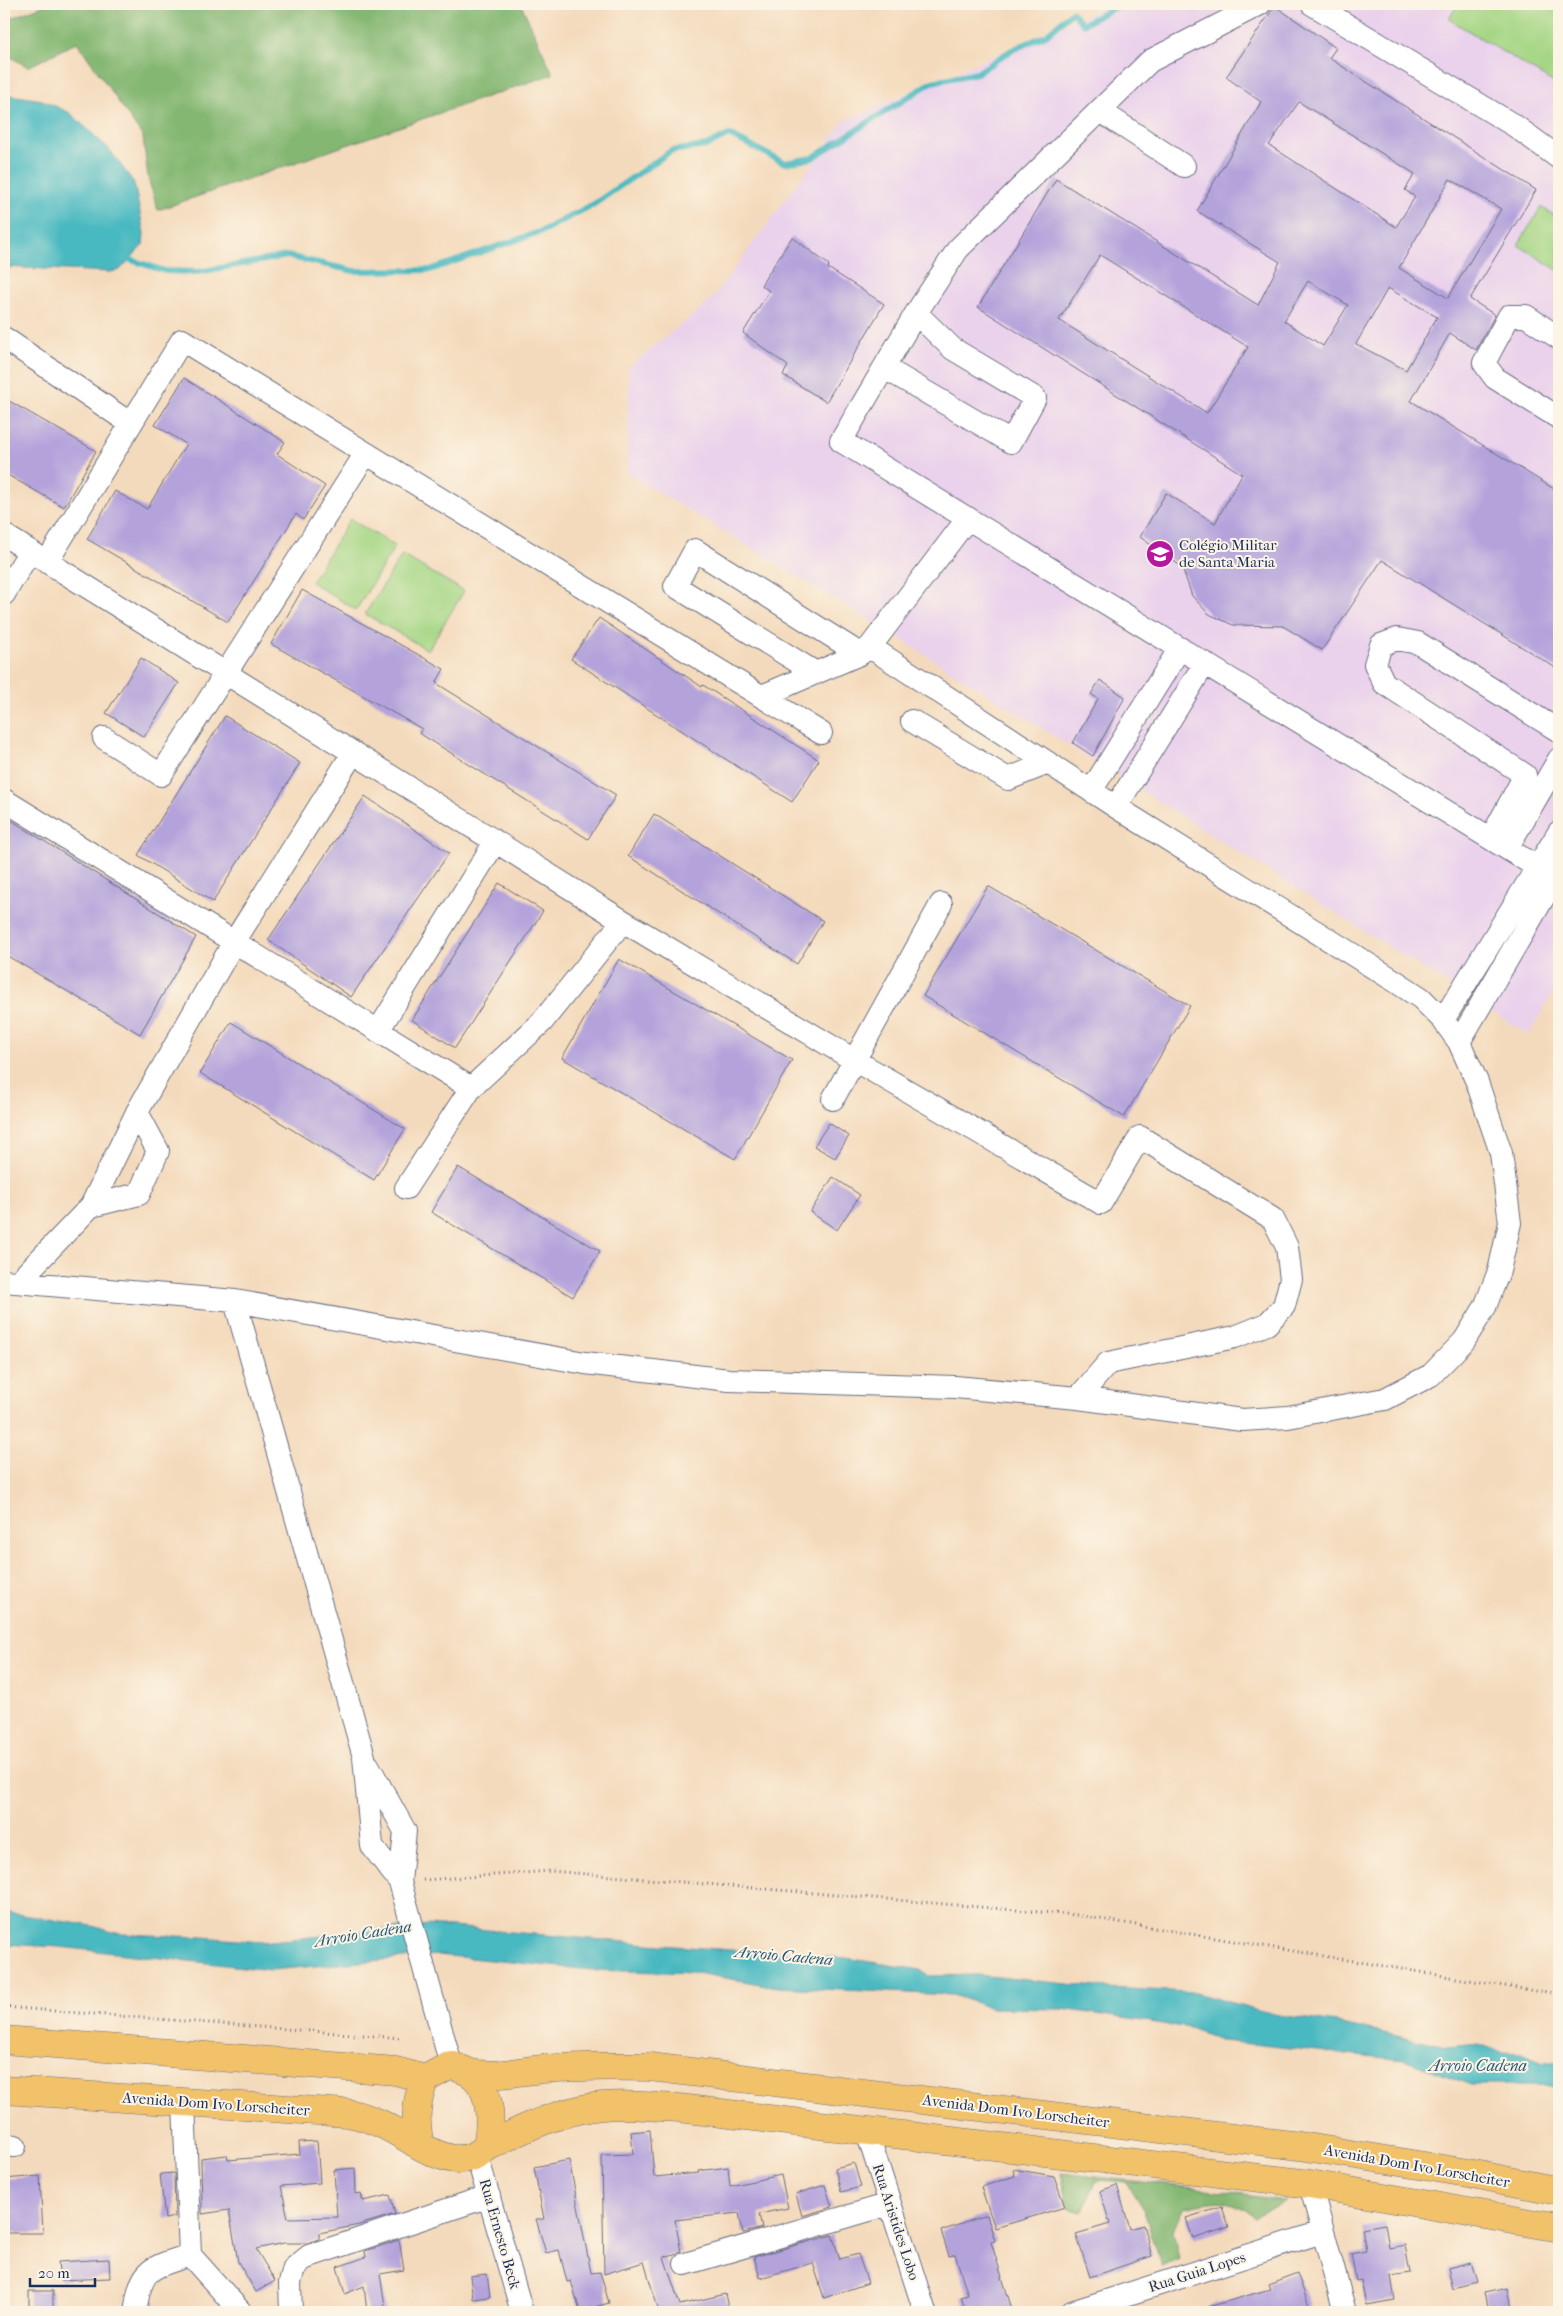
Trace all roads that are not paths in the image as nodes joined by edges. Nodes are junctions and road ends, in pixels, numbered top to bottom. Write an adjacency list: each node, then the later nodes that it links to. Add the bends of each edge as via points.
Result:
1 (1260, 4): 3 (street, via 1150,61)
2 (1312, 4): 4 (street, via 1515,126)
3 (1100, 111): 5 (street); 6 (street, via 958,249)
4 (1559, 158)
5 (1184, 166)
6 (916, 312): 9 (street); 9 (street, via 953,348 1035,398 1011,442)
7 (4, 338): 11 (street)
8 (1559, 338): 10 (street, via 1526,316 1509,316 1484,363 1495,378)
9 (885, 368): 13 (street, via 840,441)
10 (1559, 418)
11 (131, 424): 12 (street, via 182,340); 15 (street)
12 (366, 453): 21 (street); 22 (street)
13 (968, 518): 17 (street); 18 (street)
14 (4, 535): 15 (street)
15 (38, 556): 16 (street); 21 (street)
16 (4, 594)
17 (1180, 648): 19 (street); 30 (street)
18 (865, 650): 20 (street); 20 (street, via 695,550 675,586); 29 (street)
19 (1204, 663): 32 (street); 35 (street)
20 (816, 672): 22 (street)
21 (226, 673): 26 (street, via 161,774); 27 (street)
22 (762, 696): 25 (street)
23 (912, 721): 29 (street, via 1008,780)
24 (1559, 731): 35 (street, via 1418,643 1397,639 1381,645 1376,664 1384,683 1525,776)
25 (822, 733)
26 (104, 738)
27 (353, 753): 34 (street); 39 (street)
28 (1559, 759): 35 (street)
29 (1048, 762): 30 (street)
30 (1091, 791): 32 (street)
31 (4, 800): 39 (street)
32 (1116, 807): 40 (street, via 1395,981 1421,998)
33 (1559, 832): 36 (street)
34 (496, 842): 38 (street); 41 (street)
35 (1499, 843): 36 (street)
36 (1551, 872): 40 (street); 42 (street)
37 (940, 904): 43 (street)
38 (623, 921): 43 (street); 44 (street, via 542,1022)
39 (234, 942): 41 (street); 46 (street)
40 (1443, 1020): 42 (street)
41 (378, 1031): 44 (street)
42 (1459, 1042): 51 (street, via 1477,1082 1501,1153 1510,1223 1499,1271 1485,1306 1464,1341 1431,1375 1385,1399 1331,1410 1242,1420)
43 (854, 1060): 45 (street); 51 (street, via 1101,1203 1140,1137 1273,1219 1286,1247 1291,1279 1284,1306 1267,1324 1235,1337 1108,1363)
44 (471, 1088): 47 (street)
45 (833, 1099)
46 (137, 1112): 48 (street); 48 (street, via 158,1151 140,1194)
47 (406, 1188)
48 (90, 1206): 49 (street)
49 (11, 1281): 50 (street)
50 (235, 1301): 51 (street, via 585,1363 729,1380 955,1387); 52 (street)
51 (1078, 1398)
52 (364, 1757): 53 (street, via 372,1846); 53 (street, via 405,1831)
53 (400, 1882): 55 (street, via 434,2003)
54 (4, 2040): 56 (main road, via 396,2071)
55 (461, 2069): 56 (main road); 61 (main road, via 485,2092 491,2122); 63 (main road, Avenida Dom Ivo Lorscheiter, via 488,2076 563,2067 650,2067 1300,2146)
56 (425, 2079): 60 (main road, via 418,2098 416,2123)
57 (4, 2090): 58 (main road, Avenida Dom Ivo Lorscheiter)
58 (184, 2102): 60 (main road, Avenida Dom Ivo Lorscheiter, via 365,2116 389,2126); 68 (street)
59 (867, 2132): 61 (main road, Avenida Dom Ivo Lorscheiter, via 679,2108 622,2105 584,2108 551,2118); 62 (main road, Avenida Dom Ivo Lorscheiter); 65 (street, Rua Aristides Lobo)
60 (420, 2146): 61 (main road, Avenida Dom Ivo Lorscheiter, via 438,2155 461,2160)
61 (482, 2152): 64 (street, Rua Ernesto Beck)
62 (1310, 2184): 66 (main road, Avenida Dom Ivo Lorscheiter); 67 (street)
63 (1559, 2191)
64 (489, 2196): 72 (street, via 309,2256 294,2268 290,2283); 73 (street, Rua Ernesto Beck)
65 (890, 2204): 69 (street); 74 (street, Rua Aristides Lobo)
66 (1559, 2228)
67 (1322, 2232): 75 (street, Rua Guia Lopes); 76 (street)
68 (190, 2255): 70 (street, via 150,2268 138,2288); 71 (street)
69 (685, 2264)
70 (135, 2312)
71 (241, 2312)
72 (291, 2312)
73 (522, 2312)
74 (924, 2312)
75 (1072, 2312)
76 (1345, 2312)

